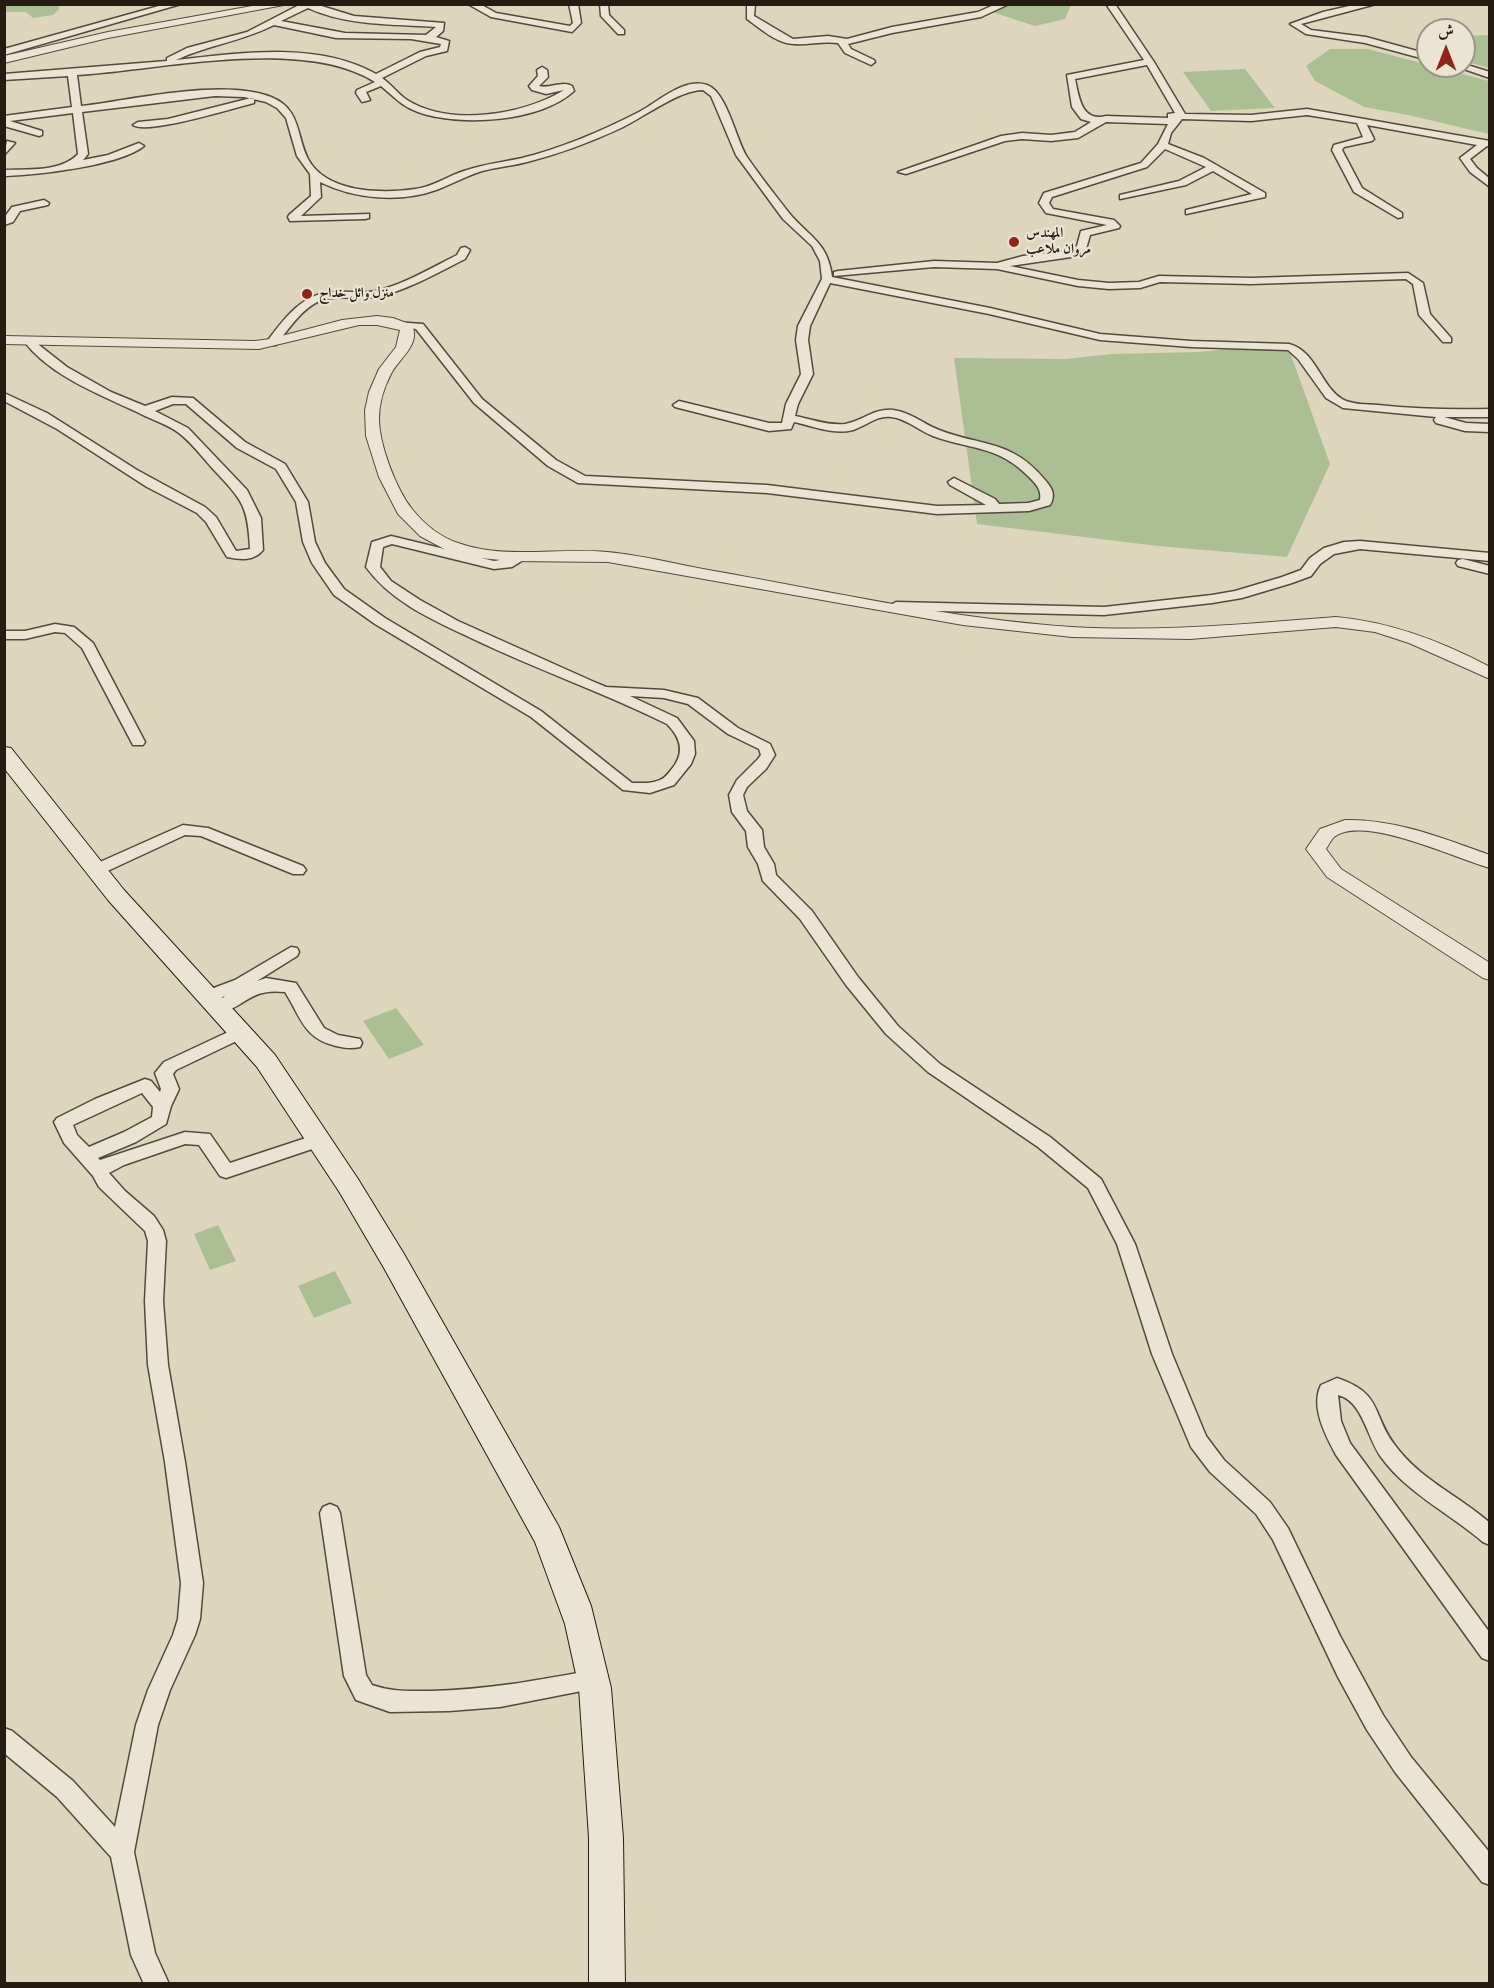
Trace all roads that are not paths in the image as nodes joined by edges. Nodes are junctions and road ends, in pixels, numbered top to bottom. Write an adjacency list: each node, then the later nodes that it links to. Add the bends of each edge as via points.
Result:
1 (177, 4): 17 (street)
2 (284, 4): 20 (street, via 108,35)
3 (472, 4): 4 (street, via 494,15 572,29 577,23)
4 (573, 4)
5 (604, 4): 13 (street, via 605,16)
6 (751, 4): 16 (street, via 750,17 792,42)
7 (1005, 4): 16 (street, via 946,22)
8 (1099, 4): 23 (street)
9 (1110, 4): 23 (street)
10 (1372, 4): 18 (street, via 1294,24 1309,32 1366,40)
11 (309, 5): 12 (street); 15 (street, via 343,16 441,25 440,31)
12 (276, 23): 14 (street); 21 (street, via 183,52 168,61)
13 (621, 32)
14 (315, 38): 15 (street); 19 (street)
15 (426, 39): 27 (street, via 442,41 446,46 423,54)
16 (841, 41): 22 (street, via 848,51)
17 (4, 52)
18 (1416, 54)
19 (293, 57): 21 (street); 27 (street, via 349,66)
20 (4, 60)
21 (158, 61): 25 (street)
22 (871, 62)
23 (1145, 63): 31 (street); 33 (street, via 1070,78 1077,107 1084,117)
24 (542, 70): 27 (street, via 543,77 535,88 546,91 566,86 569,92 541,106 463,118 420,109)
25 (72, 73): 26 (street); 30 (street)
26 (4, 77)
27 (378, 80): 29 (street, via 362,90)
28 (264, 98): 30 (street, via 190,95); 35 (street, via 168,122); 44 (street, via 288,114 299,154)
29 (365, 100)
30 (77, 109): 32 (street); 40 (street, via 83,154)
31 (1176, 118): 33 (street); 34 (street, via 1251,118 1307,112); 38 (street)
32 (4, 120): 36 (street)
33 (1098, 121): 42 (street, via 1078,135 1004,138)
34 (1361, 123): 37 (street); 49 (street, via 1370,139 1341,145 1337,150 1358,190)
35 (138, 125)
36 (39, 133)
37 (1487, 144): 45 (street, via 1465,158)
38 (1163, 145): 41 (street); 53 (street, via 1144,165 1045,198 1050,211 1114,226 1085,233 1082,247 1071,254)
39 (139, 147): 40 (street)
40 (68, 165): 43 (street)
41 (1214, 167): 46 (street, via 1182,183); 48 (street, via 1261,195)
42 (903, 172)
43 (4, 173)
44 (315, 174): 50 (street, via 316,197 294,219); 54 (street, via 351,190 420,191 477,169 570,146 628,122 682,90 705,87 720,104 741,155 787,217 816,244)
45 (1490, 184)
46 (1124, 197)
47 (44, 203): 51 (street, via 16,209)
48 (1190, 212)
49 (1398, 215)
50 (365, 216)
51 (4, 222)
52 (465, 250): 59 (street, via 461,257 368,296 339,294 314,300 287,322)
53 (997, 266): 54 (street, via 934,264); 57 (street, via 1109,286 1140,285 1159,279 1408,276 1418,284 1425,315)
54 (828, 276): 63 (street, via 1100,337 1295,349 1337,402); 65 (street, via 804,326 807,374 792,404)
55 (399, 324): 59 (street, via 352,323); 68 (street, via 419,326 478,401 557,467 582,480 767,489 937,510); 70 (street, via 407,328 409,336 383,376 372,411 373,434 390,484 404,510 435,540 476,554)
56 (4, 340): 58 (street)
57 (1447, 340)
58 (30, 341): 59 (street, via 206,346); 62 (street, via 63,369)
59 (272, 343)
60 (4, 396): 62 (street, via 46,416 110,460 201,510 232,554 254,553 255,518 243,493 184,431)
61 (679, 405): 65 (street, via 769,427 787,426)
62 (143, 411): 76 (street, via 172,400 189,400 241,445 281,467 302,502 304,523 320,563 331,582 349,600 536,714 628,787 650,788 669,782 688,754 687,741 679,728 672,721)
63 (1420, 413): 64 (street); 66 (street, via 1465,427)
64 (1490, 413)
65 (790, 418): 68 (street, via 840,428 858,424 875,413 903,414 935,433 1006,451 1023,462 1046,488 1048,496 1046,502 1035,506)
66 (1490, 428)
67 (954, 482): 68 (street)
68 (995, 508)
69 (1335, 549): 71 (street, via 1360,545); 72 (street, via 1350,556 1390,554 1470,563); 73 (street, via 1315,561 1306,573 1212,599 1094,611)
70 (522, 557): 73 (street, via 608,557); 76 (street, via 494,565 391,540 377,545 373,567 382,580 460,630)
71 (1490, 557)
72 (1490, 570)
73 (896, 606): 75 (street, via 963,620 1072,632 1190,634 1360,623 1412,638)
74 (4, 635): 77 (street, via 55,628 69,630 88,646)
75 (1485, 670)
76 (605, 691): 97 (street, via 664,694 693,701 733,731 765,747 768,755 763,765 744,780 736,795 740,812 754,830 768,877 806,915 892,1030 934,1068 1044,1142 1095,1184 1126,1244 1162,1354 1198,1441 1217,1466 1270,1517 1360,1697 1389,1745)
77 (138, 742)
78 (4, 753): 80 (main road)
79 (1490, 862): 83 (street, via 1362,823 1329,831 1319,838 1316,849 1334,873)
80 (96, 870): 81 (street, via 183,830 203,831); 84 (main road)
81 (298, 870)
82 (291, 952): 84 (street)
83 (1490, 973)
84 (215, 1001): 85 (main road); 86 (street, via 266,984 290,987 304,1006 311,1028 332,1041)
85 (242, 1032): 87 (street, via 170,1066 164,1073 170,1089); 88 (main road)
86 (354, 1043)
87 (162, 1106): 89 (street, via 160,1120); 89 (street, via 145,1085 63,1122 70,1138)
88 (318, 1140): 90 (street, via 226,1171 204,1139 185,1138 111,1162); 94 (main road, via 394,1261 548,1536 577,1610)
89 (86, 1156): 90 (street)
90 (100, 1172): 96 (street, via 105,1182 148,1221 157,1241 154,1301 158,1365 192,1583 184,1635 147,1725)
91 (330, 1513): 94 (street, via 355,1676 364,1693 390,1702 449,1701 500,1697)
92 (1490, 1536): 93 (street, via 1403,1471 1384,1448 1362,1400 1337,1386 1328,1391 1331,1427 1342,1449)
93 (1490, 1651)
94 (594, 1680): 99 (main road, via 609,1894)
95 (4, 1738): 96 (street, via 64,1789)
96 (122, 1852): 98 (street, via 143,1955)
97 (1490, 1874)
98 (157, 1983)
99 (607, 1983)

